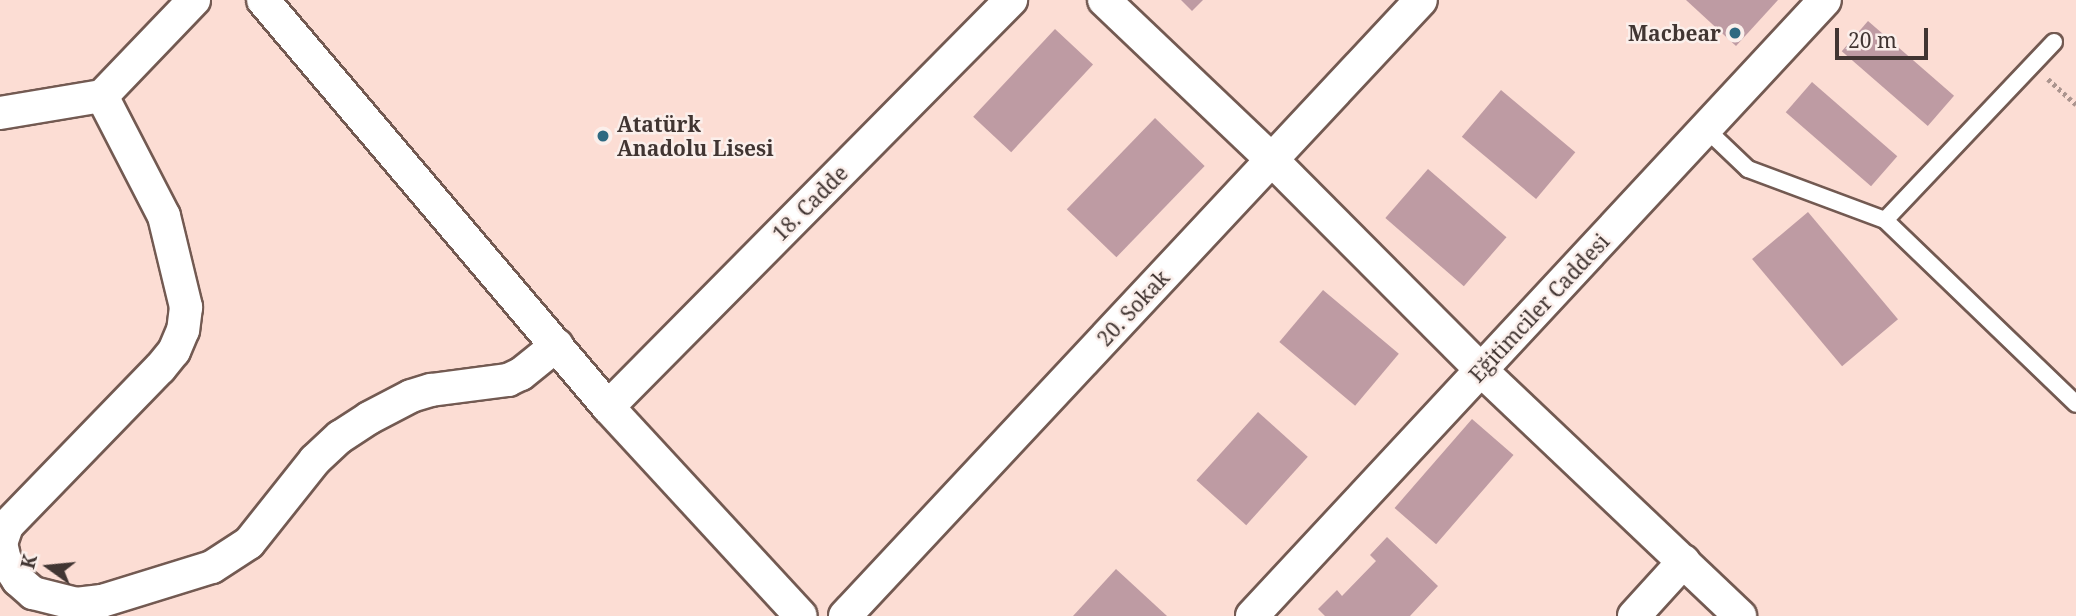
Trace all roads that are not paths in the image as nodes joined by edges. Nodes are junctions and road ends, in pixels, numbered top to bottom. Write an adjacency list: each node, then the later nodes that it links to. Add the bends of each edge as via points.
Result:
1 (194, 0): 8 (street)
2 (263, 0): 13 (street)
3 (1011, 0): 16 (street, 18. Cadde)
4 (1104, 0): 11 (street)
5 (1420, 0): 11 (street, 20. Sokak)
6 (1818, 2): 10 (street, Eğitimciler Caddesi)
7 (2054, 42): 12 (lane)
8 (103, 96): 9 (street); 13 (street, via 164,216 186,307 183,330 160,368 7,526 1,543 5,560 33,593 76,604 102,601 212,567 249,542 315,460 349,431 411,396 508,380)
9 (0, 113)
10 (1706, 129): 12 (lane, via 1748,169); 14 (street, Eğitimciler Caddesi)
11 (1270, 158): 14 (street); 19 (street, 20. Sokak)
12 (1885, 220): 15 (lane)
13 (557, 345): 16 (street)
14 (1482, 371): 17 (street); 20 (street, Eğitimciler Caddesi)
15 (2076, 404)
16 (608, 407): 18 (street)
17 (1684, 561): 21 (street); 22 (street)
18 (801, 616)
19 (845, 616)
20 (1252, 616)
21 (1634, 616)
22 (1740, 616)

